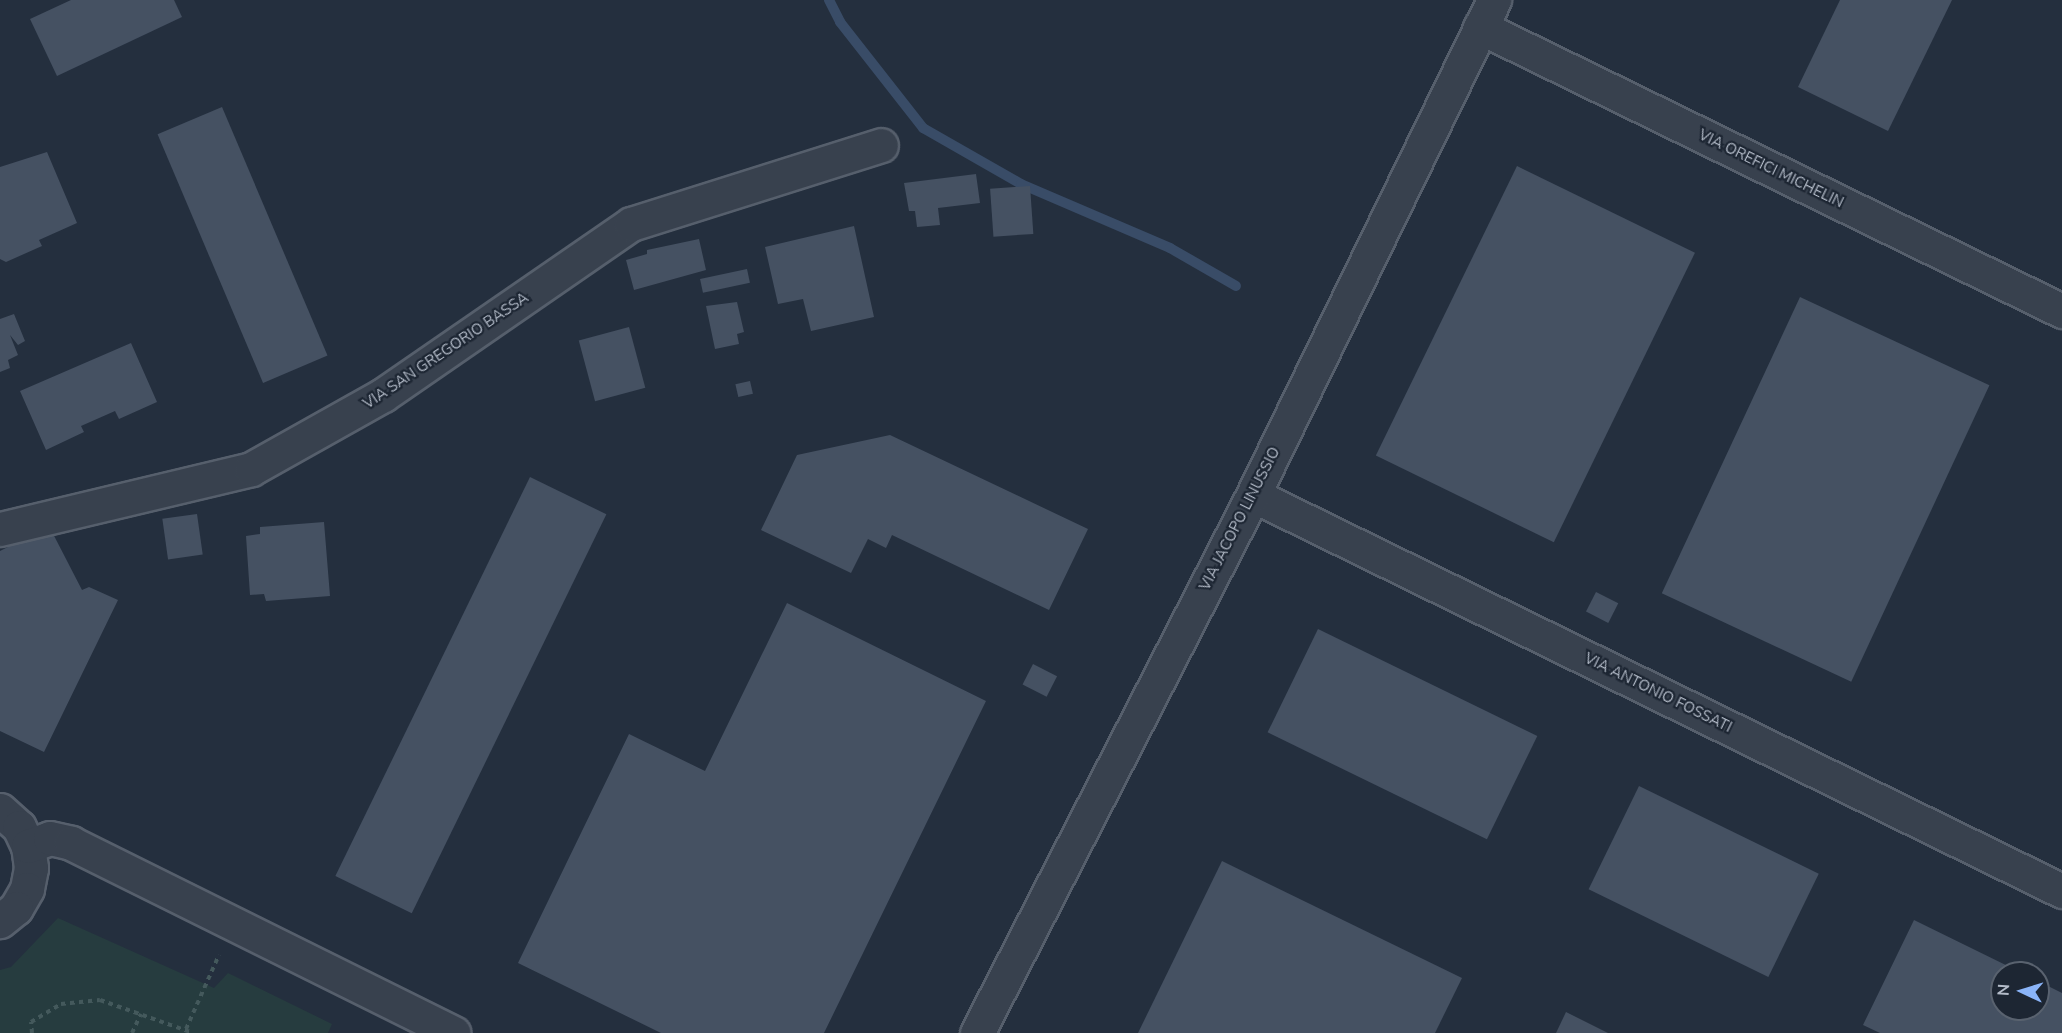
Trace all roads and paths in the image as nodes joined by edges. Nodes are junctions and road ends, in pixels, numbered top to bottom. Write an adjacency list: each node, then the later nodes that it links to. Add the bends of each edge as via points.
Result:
1 (1487, 14): 3 (street, VIA OREFICI MICHELIN); 4 (street, VIA JACOPO LINUSSIO)
2 (881, 145): 5 (street, VIA SAN GREGORIO BASSA, via 631,224 384,395 251,470)
3 (2062, 311)
4 (1253, 495): 8 (street, VIA ANTONIO FOSSATI); 17 (street, VIA JACOPO LINUSSIO)
5 (0, 529)
6 (0, 810): 7 (street, via 19,827)
7 (28, 846): 9 (street, via 31,868 27,889 16,908); 10 (street, via 50,838 71,843)
8 (2062, 891)
9 (0, 921)
10 (232, 924): 12 (path); 16 (street)
11 (141, 1014): 12 (path); 13 (path, via 100,1000 61,1004 31,1022); 14 (path)
12 (186, 1029): 15 (path)
13 (32, 1033)
14 (132, 1033)
15 (193, 1033)
16 (453, 1033)
17 (977, 1033)

